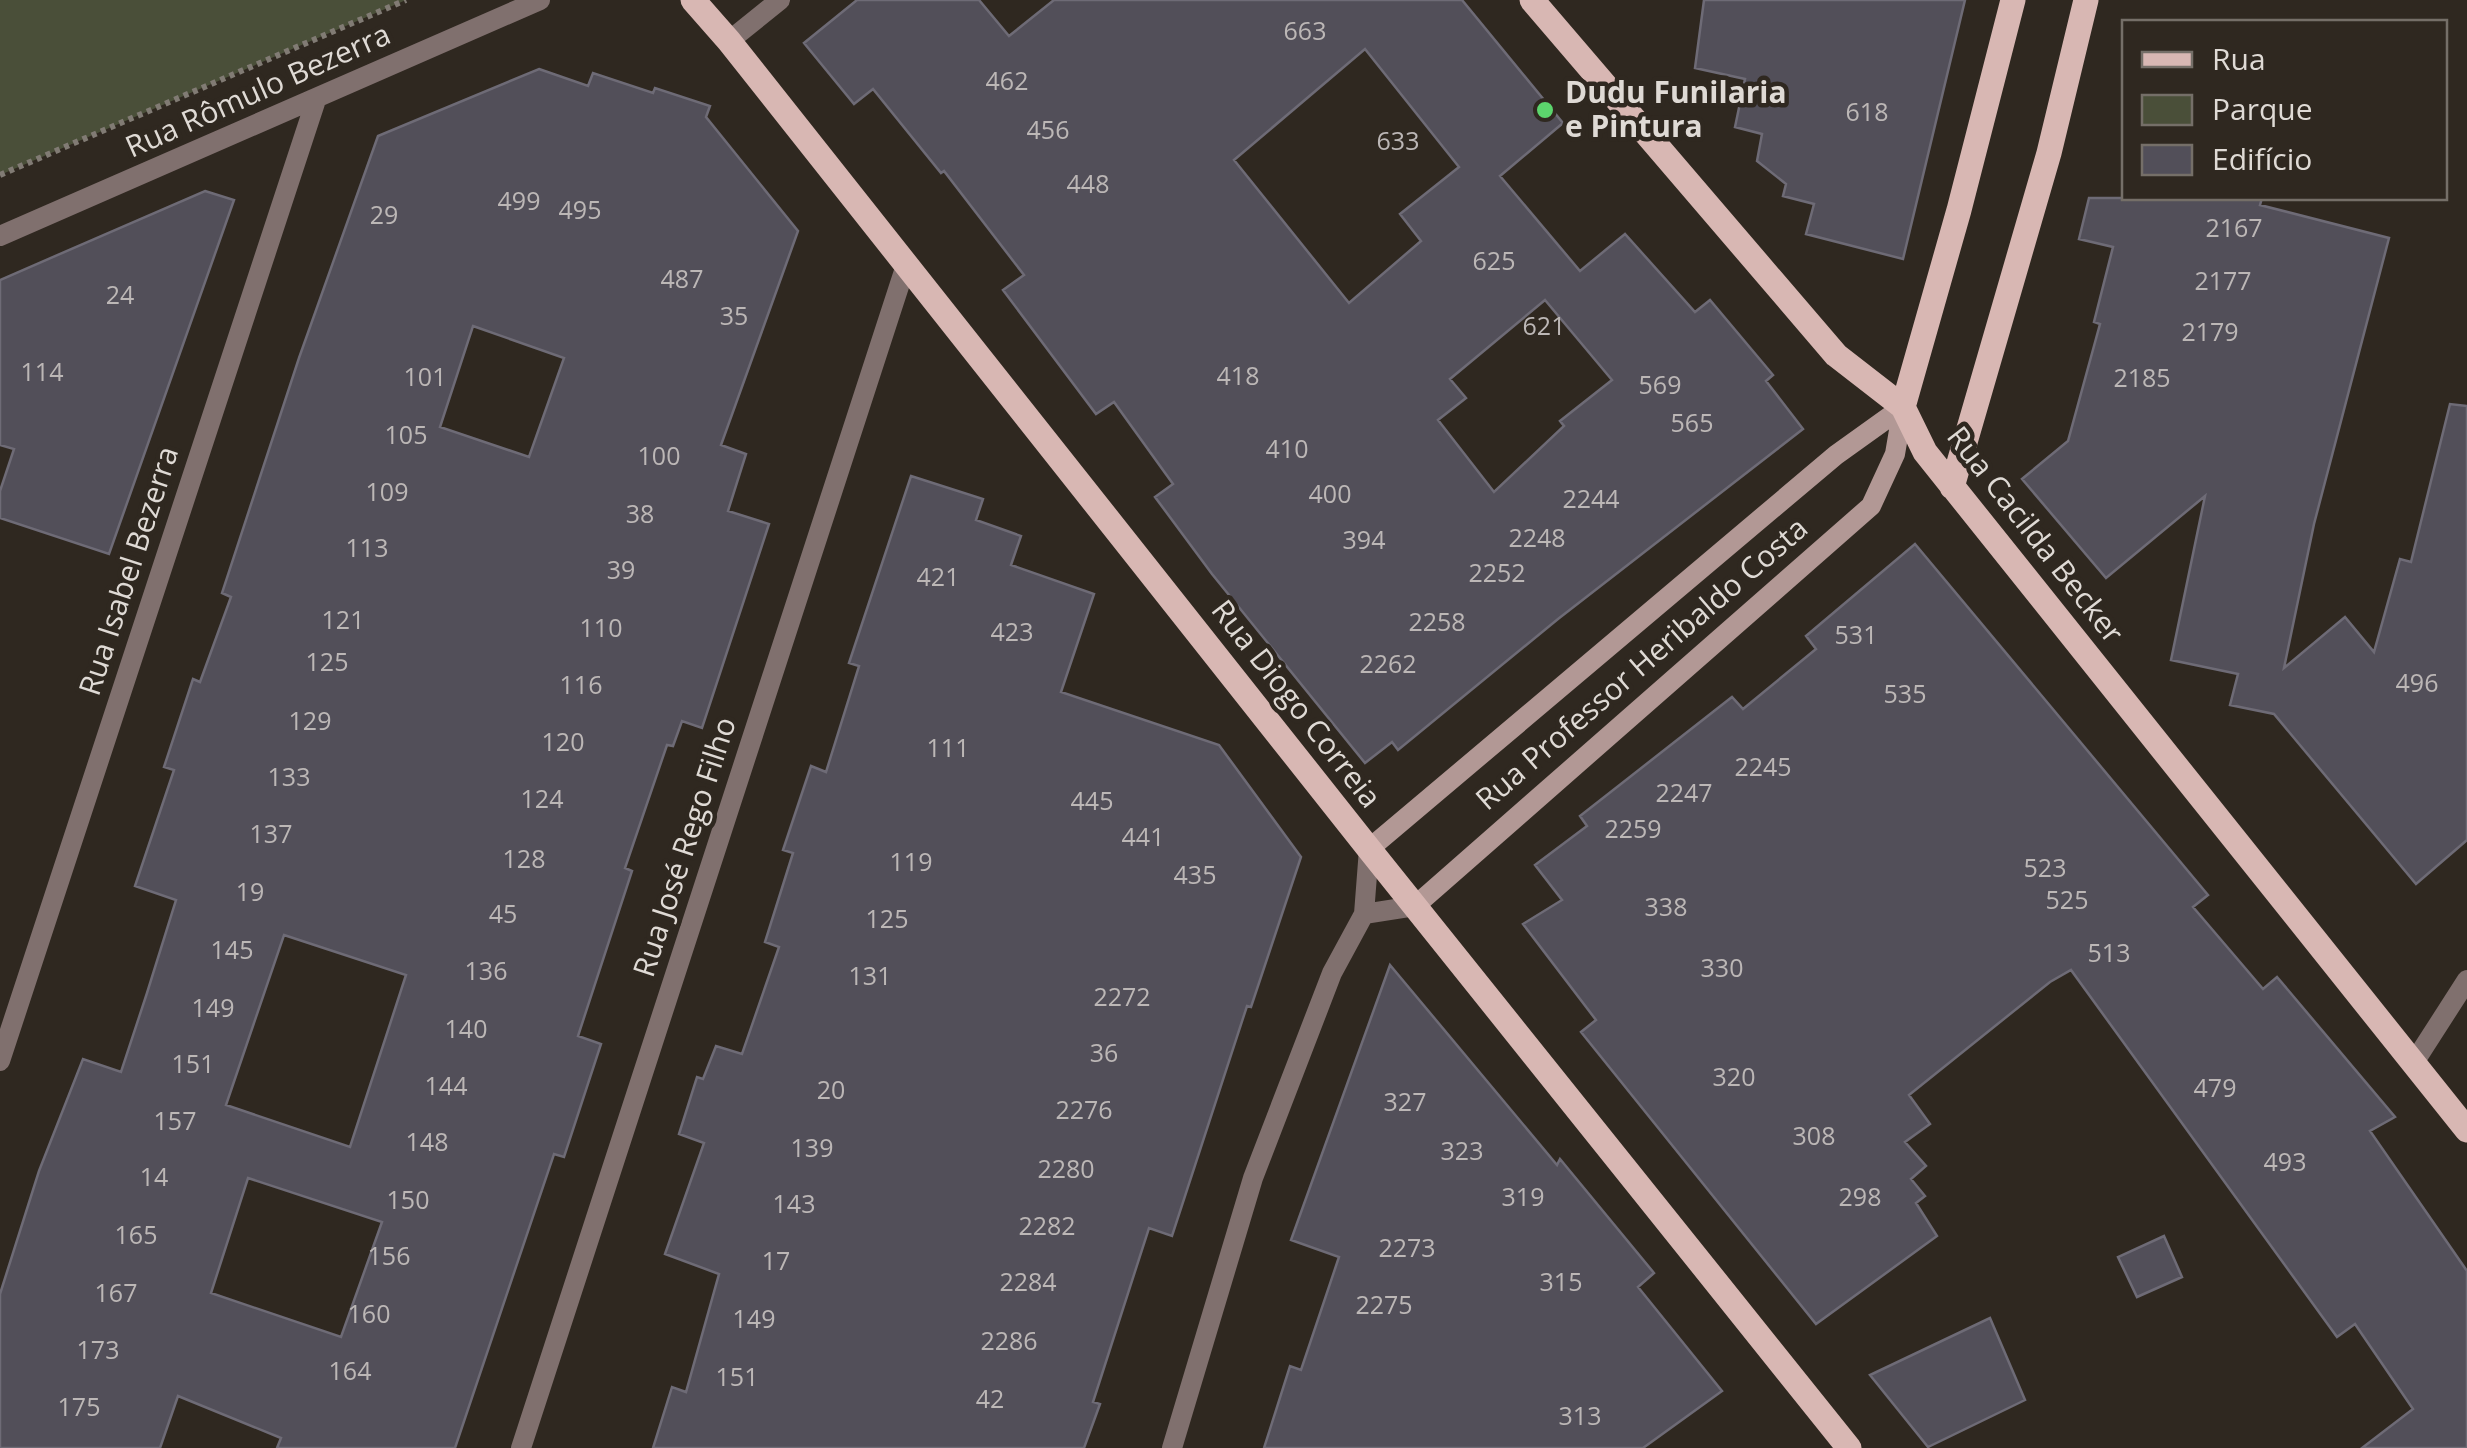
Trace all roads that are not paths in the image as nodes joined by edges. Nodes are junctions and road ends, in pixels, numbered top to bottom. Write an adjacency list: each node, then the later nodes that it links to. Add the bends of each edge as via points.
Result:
1 (540, 0): 8 (street, Rua Rômulo Bezerra)
2 (692, 0): 7 (main road, Rua Diogo Correia)
3 (780, 0): 7 (street)
4 (1532, 0): 11 (main road, Rua Cacilda Becker, via 1836,355)
5 (2012, 0): 11 (main road, Rua Professor Heribaldo Costa)
6 (2086, 0): 12 (main road)
7 (729, 41): 10 (main road, Rua Diogo Correia)
8 (316, 100): 9 (street, Rua Rômulo Bezerra); 17 (street, Rua Isabel Bezerra)
9 (0, 236)
10 (906, 265): 13 (main road, Rua Diogo Correia); 20 (street, Rua José Rego Filho)
11 (1904, 407): 12 (main road, Rua Cacilda Becker, via 1925,452); 13 (street, Rua Professor Heribaldo Costa, via 1836,455); 14 (street, Rua Professor Heribaldo Costa, via 1895,454 1871,506)
12 (1952, 487): 18 (main road, Rua Cacilda Becker)
13 (1369, 848): 14 (main road, Rua Diogo Correia); 15 (street)
14 (1416, 906): 15 (street); 22 (main road, Rua Diogo Correia)
15 (1364, 914): 21 (street, via 1332,973 1252,1178)
16 (2467, 980): 18 (street)
17 (0, 1061)
18 (2413, 1064): 19 (main road, Rua Cacilda Becker)
19 (2467, 1130)
20 (521, 1448)
21 (1172, 1448)
22 (1849, 1448)

